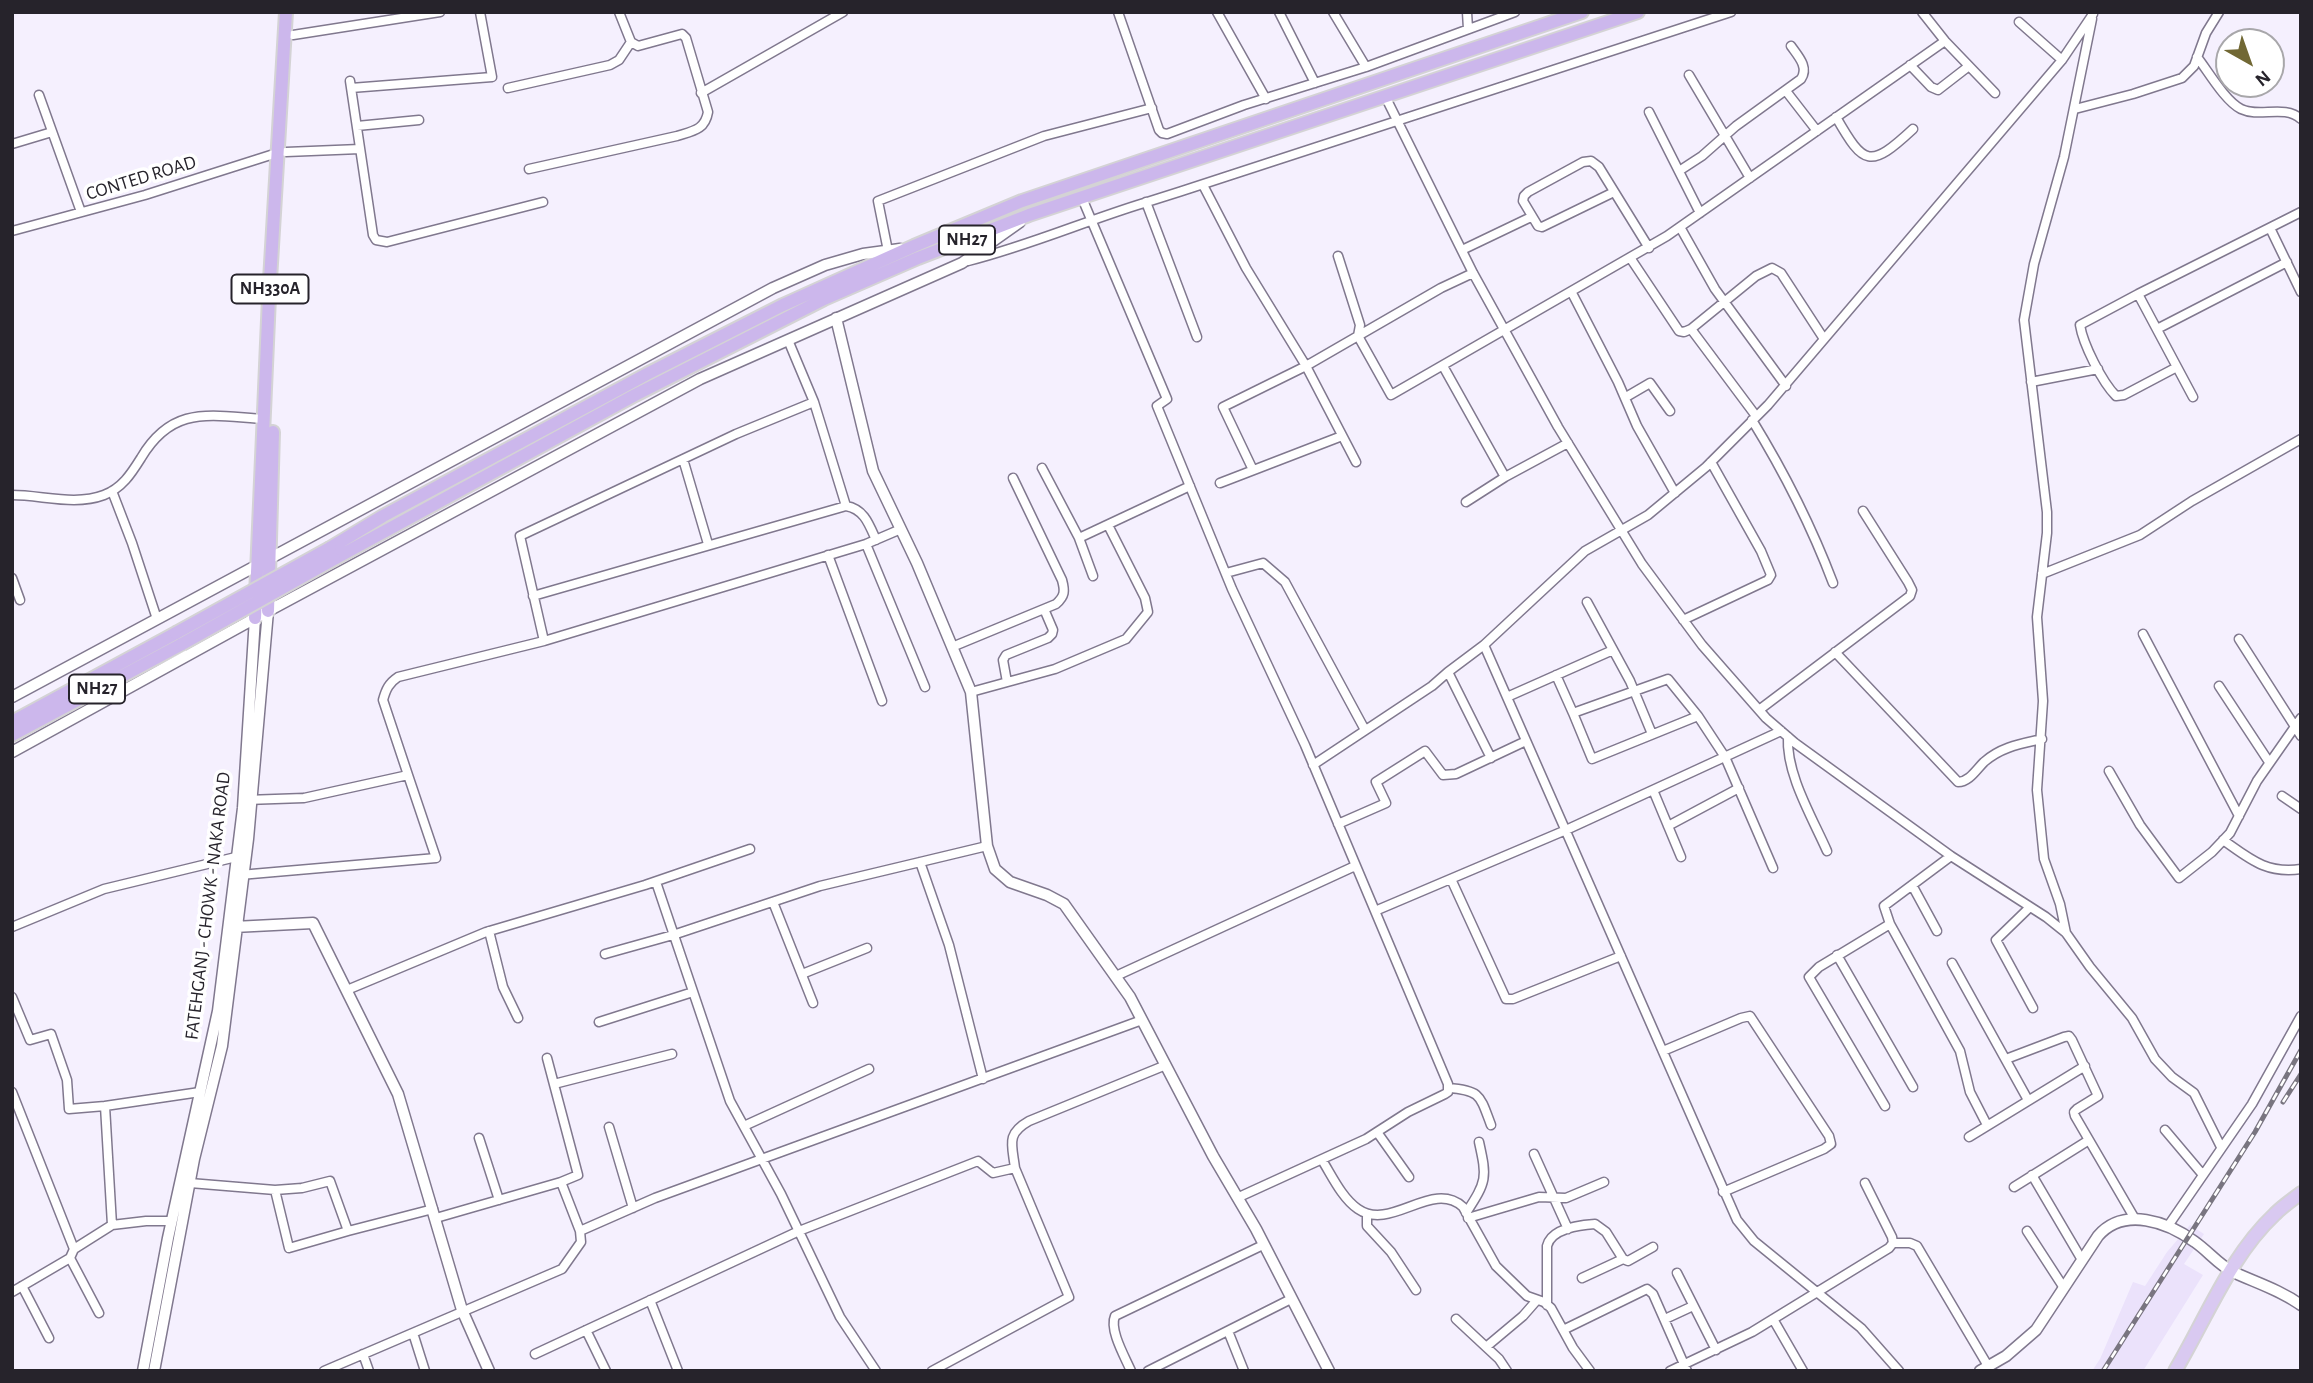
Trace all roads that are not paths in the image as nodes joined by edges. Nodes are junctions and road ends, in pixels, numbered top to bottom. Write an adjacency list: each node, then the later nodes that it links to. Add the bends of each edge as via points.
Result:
1 (286, 12): 55 (highway, NH330A)
2 (295, 12): 21 (highway, NH330A)
3 (440, 12): 21 (street)
4 (480, 12): 46 (street, via 492,77 351,85)
5 (619, 12): 23 (street)
6 (842, 12): 34 (street)
7 (1118, 12): 39 (street)
8 (1279, 12): 31 (street)
9 (1333, 12): 29 (street)
10 (1467, 12): 20 (street)
11 (1515, 12): 20 (street)
12 (1582, 12): 54 (highway, NH27)
13 (1638, 12): 37 (highway, NH27)
14 (1731, 12): 45 (street)
15 (1922, 12): 22 (street)
16 (2219, 12): 25 (street)
17 (1220, 13): 38 (street)
18 (2093, 13): 26 (street); 40 (street)
19 (2019, 22): 26 (street)
20 (1468, 29): 29 (street)
21 (293, 35): 55 (highway, NH330A)
22 (1945, 41): 27 (street); 28 (street)
23 (631, 42): 32 (street, via 610,65); 34 (street, via 638,46 682,34)
24 (1791, 46): 33 (street, via 1804,74)
25 (2197, 57): 40 (street, via 2182,78); 43 (street, via 2238,107 2292,113)
26 (2062, 60): 92 (street)
27 (1910, 65): 28 (street, via 1938,90); 42 (street)
28 (1969, 66): 35 (street)
29 (1366, 67): 31 (street)
30 (1689, 75): 51 (street)
31 (1315, 83): 38 (street)
32 (508, 88)
33 (1786, 91): 48 (street); 51 (street)
34 (701, 93): 56 (street, via 708,113 700,129)
35 (1995, 93)
36 (39, 95): 49 (street)
37 (1385, 96): 45 (street); 61 (highway, NH27)
38 (1266, 99): 50 (street)
39 (1152, 108): 50 (street); 76 (street, via 1044,136 878,201)
40 (2075, 109): 98 (street, via 2024,320)
41 (1649, 113): 57 (street)
42 (1836, 117): 47 (street, via 1862,155 1885,152); 48 (street)
43 (2301, 119)
44 (419, 120): 46 (street)
45 (1398, 122): 59 (street); 75 (street)
46 (357, 126): 53 (street)
47 (1913, 129)
48 (1817, 131): 58 (street)
49 (52, 132): 52 (street); 64 (street)
50 (1164, 134): 54 (street)
51 (1725, 136): 57 (street); 58 (street)
52 (12, 144)
53 (360, 149): 55 (street, CONTED ROAD); 62 (street, via 373,235 380,242)
54 (1168, 151): 73 (highway, NH27, via 1022,201)
55 (281, 153): 64 (street, CONTED ROAD); 105 (highway, NH330A); 133 (highway, NH330A)
56 (529, 169)
57 (1679, 171): 66 (street)
58 (1750, 178): 66 (street)
59 (1203, 185): 63 (street); 94 (street, via 1246,268)
60 (1614, 192): 68 (street, via 1542,227); 68 (street, via 1596,163 1583,162 1524,196); 74 (street)
61 (1082, 198): 67 (highway, NH27); 69 (street)
62 (543, 202)
63 (1146, 202): 69 (street); 91 (street)
64 (81, 212): 72 (street, CONTED ROAD)
65 (2301, 212): 71 (street)
66 (1700, 214): 70 (street)
67 (1030, 215): 80 (street); 131 (highway, NH27, via 824,299)
68 (1531, 217): 75 (street)
69 (1090, 220): 80 (street); 117 (street, via 1167,399 1157,406)
70 (1681, 227): 74 (street); 85 (street)
71 (2270, 228): 79 (street); 84 (street)
72 (12, 231)
73 (915, 246): 76 (street); 131 (highway, NH27, via 783,305 647,374 383,516)
74 (1649, 248): 78 (street)
75 (1462, 250): 81 (street)
76 (888, 251): 133 (street, via 825,265 773,288)
77 (1338, 256): 90 (street, via 1360,325)
78 (1631, 259): 83 (street); 87 (street, via 1674,326 1684,332)
79 (2287, 262): 82 (street); 88 (street)
80 (962, 263): 86 (street)
81 (1473, 273): 89 (street); 90 (street)
82 (2301, 292)
83 (1572, 293): 89 (street); 100 (street)
84 (2138, 294): 88 (street); 97 (street, via 2080,325)
85 (1724, 302): 87 (street); 92 (street, via 1772,268); 99 (street)
86 (836, 318): 93 (street); 125 (street, via 873,471)
87 (1691, 329): 104 (street)
88 (2157, 329): 96 (street)
89 (1505, 331): 95 (street); 108 (street)
90 (1358, 336): 94 (street); 95 (street, via 1391,395)
91 (1197, 337)
92 (1824, 339): 99 (street)
93 (788, 340): 102 (street); 143 (street, via 700,380)
94 (1306, 366): 106 (street); 113 (street, via 1223,407)
95 (1443, 366): 114 (street)
96 (2177, 367): 97 (street, via 2116,396); 101 (street)
97 (2098, 369): 98 (street)
98 (2031, 382): 135 (street, via 2047,512)
99 (1786, 386): 104 (street)
100 (1626, 397): 103 (street, via 1650,383); 119 (street)
101 (2193, 397)
102 (814, 402): 109 (street); 122 (street)
103 (1670, 411)
104 (1754, 418): 111 (street); 138 (street, via 1817,540)
105 (265, 419): 118 (street, via 203,415 178,421 155,437 127,480); 133 (highway, NH330A)
106 (1342, 436): 110 (street); 113 (street)
107 (2301, 439): 135 (street, via 2140,535)
108 (1568, 443): 114 (street); 126 (street)
109 (683, 459): 129 (street); 139 (street, via 520,536)
110 (1356, 462)
111 (1711, 462): 119 (street); 146 (street, via 1771,575)
112 (1042, 468): 127 (street)
113 (1252, 470): 116 (street)
114 (1505, 477): 121 (street)
115 (1013, 478): 142 (street, via 1065,591 1063,598)
116 (1220, 483)
117 (1191, 486): 124 (street); 134 (street)
118 (112, 491): 120 (street, via 86,499); 145 (street)
119 (1675, 493): 126 (street)
120 (12, 495)
121 (1466, 502)
122 (846, 506): 128 (street, via 857,508); 129 (street)
123 (1863, 511): 154 (street, via 1912,590)
124 (1108, 524): 127 (street); 157 (street, via 1148,612 1126,639 1055,669)
125 (901, 529): 128 (street); 152 (street)
126 (1621, 532): 146 (street); 151 (street, via 1585,551)
127 (1079, 538): 136 (street)
128 (876, 540): 130 (street)
129 (708, 544): 139 (street)
130 (866, 544): 132 (street); 159 (street)
131 (332, 554): 148 (highway, NH27, bridge)
132 (828, 555): 150 (street); 164 (street)
133 (264, 564): 143 (highway, NH330A); 144 (highway, FATEHGANJ - CHOWK - NAKA ROAD / NH330A); 145 (street)
134 (1226, 573): 171 (street, via 1263,563 1285,582); 182 (street)
135 (2042, 574): 176 (street, via 2037,617)
136 (1093, 576)
137 (12, 578): 140 (street)
138 (1833, 583)
139 (533, 596): 150 (street)
140 (20, 600)
141 (1587, 602): 153 (street)
142 (1044, 609): 152 (street); 157 (street, via 1052,634 1006,655)
143 (268, 611): 144 (street); 188 (street)
144 (255, 618): 178 (street); 188 (street, FATEHGANJ - CHOWK - NAKA ROAD)
145 (157, 619): 162 (street)
146 (1683, 620): 165 (street)
147 (2143, 634): 190 (street)
148 (179, 638): 169 (highway, NH27); 174 (highway, NH27)
149 (2239, 639): 170 (street)
150 (544, 641): 184 (street, via 391,681 383,700)
151 (1484, 645): 155 (street); 163 (street)
152 (952, 647): 161 (street)
153 (1613, 650): 156 (street); 160 (street)
154 (1835, 652): 165 (street); 176 (street, via 1958,782 2004,749)
155 (1448, 671): 171 (street); 180 (street)
156 (1556, 675): 163 (street); 166 (street)
157 (1007, 682): 161 (street)
158 (2219, 686): 181 (street)
159 (925, 687)
160 (1635, 691): 166 (street); 167 (street, via 1670,679); 172 (street)
161 (971, 692): 195 (street)
162 (12, 697)
163 (1507, 697): 177 (street)
164 (882, 701)
165 (1759, 710): 173 (street)
166 (1573, 713): 172 (street, via 1592,759)
167 (1698, 716): 172 (street); 179 (street)
168 (2301, 718): 170 (street)
169 (12, 722)
170 (2294, 728): 175 (street); 181 (street)
171 (1365, 730): 182 (street)
172 (1652, 734)
173 (1785, 734): 179 (street); 197 (street, via 1791,767); 198 (street)
174 (12, 735)
175 (2301, 736)
176 (2042, 739): 217 (street, via 2037,790 2044,859)
177 (1526, 741): 180 (street); 193 (street)
178 (12, 752)
179 (1725, 757): 185 (street); 186 (street)
180 (1491, 758): 191 (street, via 1443,775 1424,751 1376,782 1386,803)
181 (2269, 762): 190 (street)
182 (1313, 765): 191 (street)
183 (2109, 771): 194 (street, via 2140,825 2179,878)
184 (408, 775): 188 (street, via 304,798); 205 (street, via 436,858)
185 (1739, 789): 192 (street); 203 (street)
186 (1653, 790): 192 (street); 193 (street)
187 (2282, 796): 189 (street)
188 (247, 800): 199 (street, FATEHGANJ - CHOWK - NAKA ROAD); 205 (street)
189 (2301, 809)
190 (2239, 816): 194 (street)
191 (1338, 824): 202 (street)
192 (1668, 826): 200 (street)
193 (1566, 830): 206 (street); 222 (street)
194 (2223, 841): 204 (street, via 2266,867 2283,872)
195 (987, 846): 201 (street); 225 (street, via 995,869 1010,882 1064,904)
196 (750, 849): 207 (street)
197 (1827, 851)
198 (1951, 856): 208 (street); 210 (street)
199 (236, 857): 205 (street, FATEHGANJ - CHOWK - NAKA ROAD); 214 (street, via 104,889)
200 (1681, 857)
201 (920, 862): 209 (street); 242 (street, via 949,945)
202 (1355, 866): 211 (street); 225 (street)
203 (1773, 868)
204 (2301, 869)
205 (239, 875): 213 (street)
206 (1451, 879): 211 (street); 222 (street, via 1506,999)
207 (656, 882): 215 (street); 218 (street)
208 (1912, 885): 212 (street, via 1884,906); 216 (street)
209 (774, 902): 218 (street); 224 (street)
210 (2030, 907): 217 (street); 230 (street, via 1996,940)
211 (1375, 911): 245 (street)
212 (1890, 924): 221 (street); 252 (street, via 1960,1051 1970,1092)
213 (233, 927): 226 (street, via 313,923); 247 (street, FATEHGANJ - CHOWK - NAKA ROAD); 271 (street, via 222,1045)
214 (12, 928)
215 (489, 931): 226 (street); 232 (street, via 503,988)
216 (1937, 931)
217 (2066, 933): 261 (street, via 2132,1018 2155,1059 2194,1093)
218 (673, 935): 220 (street); 227 (street)
219 (867, 948): 224 (street)
220 (605, 954)
221 (1837, 955): 244 (street); 250 (street, via 1809,977)
222 (1621, 956): 235 (street)
223 (1952, 963): 238 (street)
224 (802, 974): 229 (street)
225 (1116, 976): 233 (street)
226 (347, 990): 281 (street, via 398,1094)
227 (693, 992): 234 (street); 253 (street, via 730,1101)
228 (12, 997): 249 (street, via 30,1040 51,1034 67,1080 69,1109)
229 (813, 1003)
230 (2032, 1009)
231 (2301, 1016): 261 (street, via 2252,1104)
232 (518, 1018)
233 (1142, 1020): 239 (street); 242 (street)
234 (600, 1022)
235 (1663, 1051): 275 (street); 275 (street, via 1750,1016 1829,1136 1831,1144 1824,1149)
236 (672, 1054): 243 (street)
237 (547, 1058): 243 (street)
238 (2006, 1059): 240 (street, via 2069,1037); 248 (street)
239 (1166, 1065): 265 (street, via 1015,1129); 277 (street)
240 (2085, 1066): 248 (street); 259 (street, via 2098,1096 2074,1112)
241 (869, 1069): 253 (street)
242 (983, 1079): 263 (street)
243 (554, 1084): 269 (street, via 578,1175)
244 (1913, 1087)
245 (1448, 1088): 251 (street, via 1479,1095); 256 (street, via 1445,1094)
246 (12, 1092): 296 (street)
247 (200, 1092): 249 (street); 285 (street, FATEHGANJ - CHOWK - NAKA ROAD)
248 (2028, 1100): 252 (street)
249 (104, 1106): 286 (street)
250 (1885, 1106)
251 (1491, 1125)
252 (1987, 1125): 257 (street)
253 (744, 1126): 263 (street)
254 (609, 1127): 280 (street)
255 (2165, 1130): 267 (street)
256 (1377, 1132): 264 (street); 268 (street)
257 (1969, 1137)
258 (479, 1138): 279 (street)
259 (2089, 1140): 266 (street); 284 (street)
260 (1479, 1142): 283 (street, via 1484,1181)
261 (2221, 1147): 267 (street)
262 (1534, 1154): 278 (street)
263 (762, 1159): 280 (street); 291 (street)
264 (1322, 1160): 277 (street); 282 (street, via 1349,1202)
265 (1015, 1167): 291 (street, via 993,1173 978,1161); 339 (street, via 1069,1297)
266 (2032, 1175): 273 (street); 298 (street)
267 (2203, 1175): 287 (street)
268 (1409, 1177)
269 (561, 1182): 279 (street); 290 (street)
270 (1604, 1182): 278 (street, via 1566,1198)
271 (190, 1183): 274 (street); 331 (street)
272 (1865, 1183): 293 (street)
273 (2014, 1186)
274 (275, 1190): 289 (street, via 330,1181); 289 (street, via 289,1248)
275 (1723, 1192): 306 (street, via 1745,1233)
276 (2301, 1194): 299 (main road, via 2275,1214)
277 (1239, 1197): 294 (street)
278 (1554, 1198): 283 (street, via 1539,1197); 288 (street)
279 (499, 1200): 281 (street)
280 (633, 1208): 290 (street)
281 (435, 1213): 289 (street); 313 (street)
282 (1367, 1214): 283 (street, via 1446,1198); 304 (street, via 1367,1226)
283 (1467, 1215): 309 (street, via 1496,1266)
284 (2135, 1219): 287 (street); 298 (street, via 2104,1229)
285 (172, 1221): 286 (street); 330 (street, FATEHGANJ - CHOWK - NAKA ROAD)
286 (112, 1225): 296 (street)
287 (2168, 1226): 299 (street)
288 (1568, 1229): 297 (street, via 1595,1224); 310 (street, via 1549,1238)
289 (348, 1231)
290 (580, 1231): 313 (street, via 581,1242 562,1269)
291 (799, 1231): 308 (street); 338 (street, via 840,1317)
292 (2027, 1231): 303 (street)
293 (1893, 1243): 306 (street); 328 (street, via 1917,1246)
294 (1263, 1245): 307 (street); 340 (street, via 1115,1316 1113,1322)
295 (1653, 1247): 297 (street, via 1632,1261)
296 (72, 1253): 302 (street); 314 (street)
297 (1623, 1259): 301 (street)
298 (2082, 1260): 303 (street)
299 (2231, 1271): 311 (street); 329 (main road)
300 (1676, 1273): 312 (street)
301 (1582, 1278)
302 (22, 1286): 305 (street); 322 (street)
303 (2064, 1288): 328 (street, via 2036,1330)
304 (1416, 1290)
305 (12, 1292)
306 (1818, 1292): 317 (street); 348 (street, via 1861,1328)
307 (1292, 1299): 319 (street); 343 (street)
308 (650, 1300): 318 (street); 337 (street)
309 (1536, 1300): 310 (street); 323 (street)
310 (1547, 1305): 320 (street)
311 (2301, 1305)
312 (1693, 1306): 316 (street); 324 (street)
313 (462, 1310): 321 (street); 335 (street)
314 (99, 1313)
315 (1456, 1319): 323 (street)
316 (1665, 1319): 320 (street, via 1647,1289); 327 (street)
317 (1773, 1319): 324 (street); 347 (street)
318 (586, 1330): 326 (street); 336 (street)
319 (1228, 1331): 341 (street); 342 (street)
320 (1563, 1331): 345 (street)
321 (413, 1333): 325 (street); 334 (street)
322 (49, 1338)
323 (1486, 1347): 344 (street)
324 (1716, 1350): 327 (street)
325 (363, 1354): 332 (street); 333 (street)
326 (535, 1354)
327 (1686, 1368): 346 (street)
328 (1984, 1369)
329 (2178, 1369)
330 (143, 1371)
331 (154, 1371)
332 (324, 1371)
333 (369, 1371)
334 (425, 1371)
335 (489, 1371)
336 (606, 1371)
337 (678, 1371)
338 (876, 1371)
339 (932, 1371)
340 (1131, 1371)
341 (1148, 1371)
342 (1244, 1371)
343 (1329, 1371)
344 (1507, 1371)
345 (1590, 1371)
346 (1671, 1371)
347 (1802, 1371)
348 (1899, 1371)

